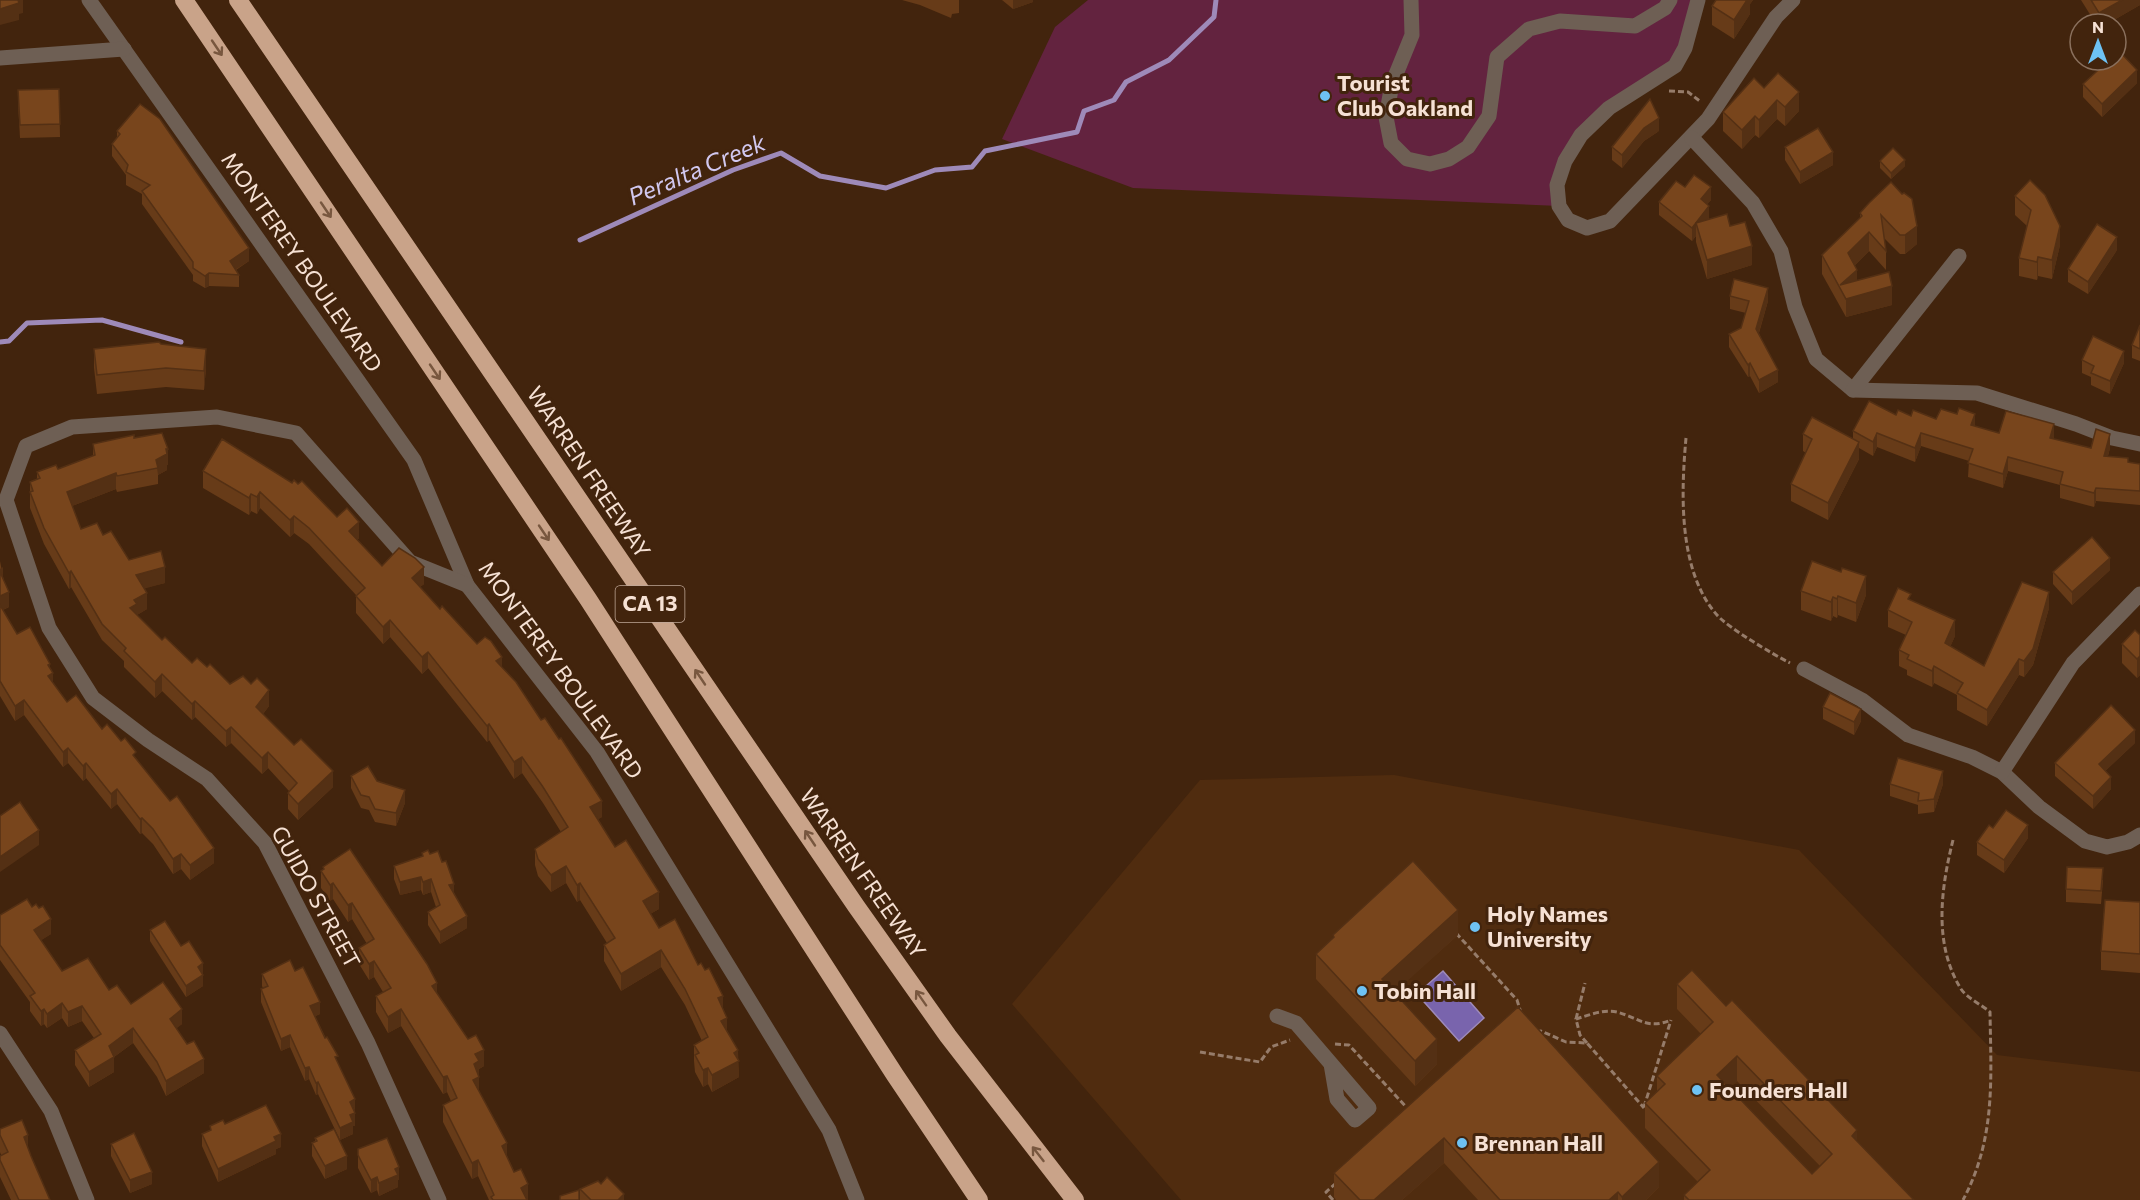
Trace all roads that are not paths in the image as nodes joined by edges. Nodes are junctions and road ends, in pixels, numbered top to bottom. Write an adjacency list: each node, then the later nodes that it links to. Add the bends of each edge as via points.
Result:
1 (89, 0): 8 (street, MONTEREY BOULEVARD)
2 (184, 0): 25 (highway, CA 13, one-way to 25, via 588,599)
3 (238, 0): 26 (highway, WARREN FREEWAY / CA 13, one-way to 3, via 948,1036 856,906)
4 (1411, 0): 5 (street, via 1412,35 1392,84 1386,117 1391,143 1407,159 1430,164 1449,159 1468,147 1489,116 1497,57 1529,29 1560,21 1635,26 1665,8)
5 (1670, 0)
6 (1698, 0): 10 (street, via 1692,28 1675,66 1609,108 1581,135 1565,161 1557,185 1559,206 1568,220 1587,228 1610,221)
7 (1793, 0): 10 (street, via 1776,16)
8 (124, 49): 9 (street); 14 (street, MONTEREY BOULEVARD, via 414,460)
9 (0, 58)
10 (1692, 138): 12 (street, via 1753,203 1781,251 1795,307 1816,359)
11 (1959, 256): 12 (street)
12 (1853, 390): 13 (street, via 1977,393)
13 (2140, 444)
14 (467, 585): 23 (street, GUIDO STREET, via 410,562 296,434 217,417 72,427 26,446 6,500 49,628 93,698 207,779 265,843 368,1043); 24 (street, MONTEREY BOULEVARD, via 597,752 829,1130)
15 (2140, 594): 17 (street, via 2073,663)
16 (1804, 669): 17 (street, via 1862,700 1908,735)
17 (2002, 772): 18 (street, via 2085,842 2107,847)
18 (2140, 835)
19 (1277, 1016): 21 (street, via 1296,1023)
20 (0, 1033): 22 (street, via 51,1112)
21 (1331, 1064)
22 (87, 1200)
23 (439, 1200)
24 (857, 1200)
25 (979, 1200)
26 (1075, 1200)

